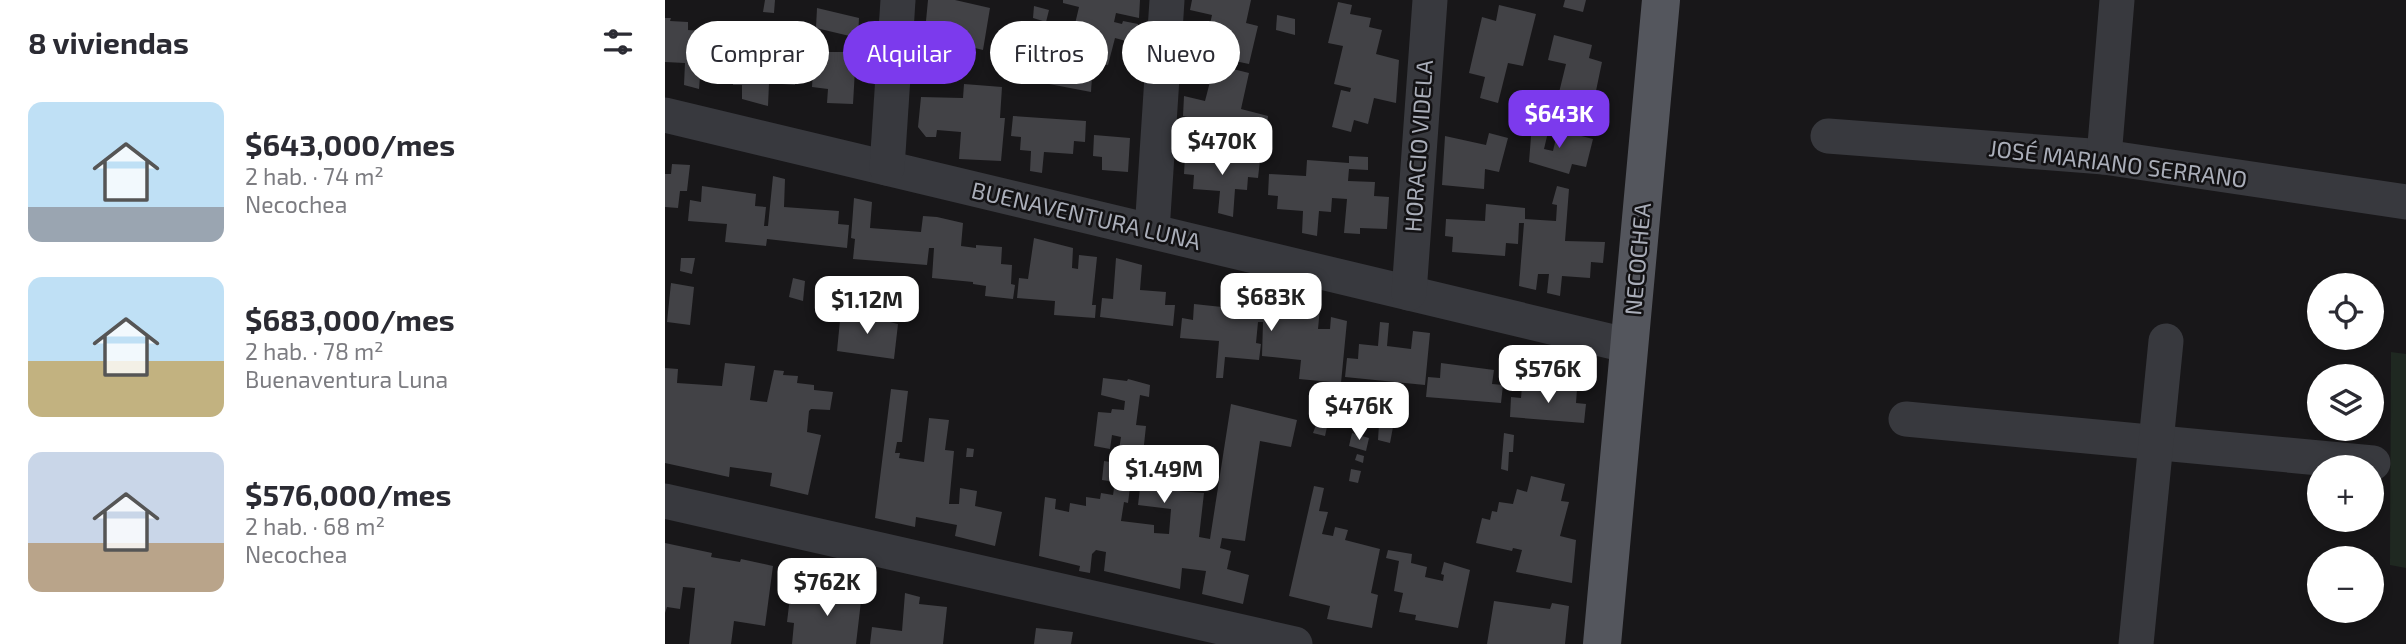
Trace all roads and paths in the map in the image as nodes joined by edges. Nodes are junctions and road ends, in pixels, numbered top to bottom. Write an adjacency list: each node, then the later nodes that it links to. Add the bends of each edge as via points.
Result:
1 (898, 0): 9 (street)
2 (1167, 0): 11 (street)
3 (1430, 0): 12 (street, HORACIO VIDELA)
4 (1661, 0): 14 (main road, NECOCHEA)
5 (2117, 0): 8 (street)
6 (665, 115): 9 (street, BUENAVENTURA LUNA)
7 (1828, 136): 8 (street, JOSÉ MARIANO SERRANO)
8 (2104, 157): 10 (street, JOSÉ MARIANO SERRANO)
9 (887, 168): 11 (street, BUENAVENTURA LUNA)
10 (2406, 202)
11 (1152, 231): 12 (street, BUENAVENTURA LUNA)
12 (1409, 293): 14 (street, BUENAVENTURA LUNA)
13 (2166, 341): 16 (street)
14 (1630, 346): 20 (main road, NECOCHEA)
15 (1906, 419): 16 (street)
16 (2155, 442): 17 (street); 21 (street)
17 (2307, 457)
18 (665, 501): 19 (street)
19 (1295, 644)
20 (1602, 644)
21 (2136, 644)

